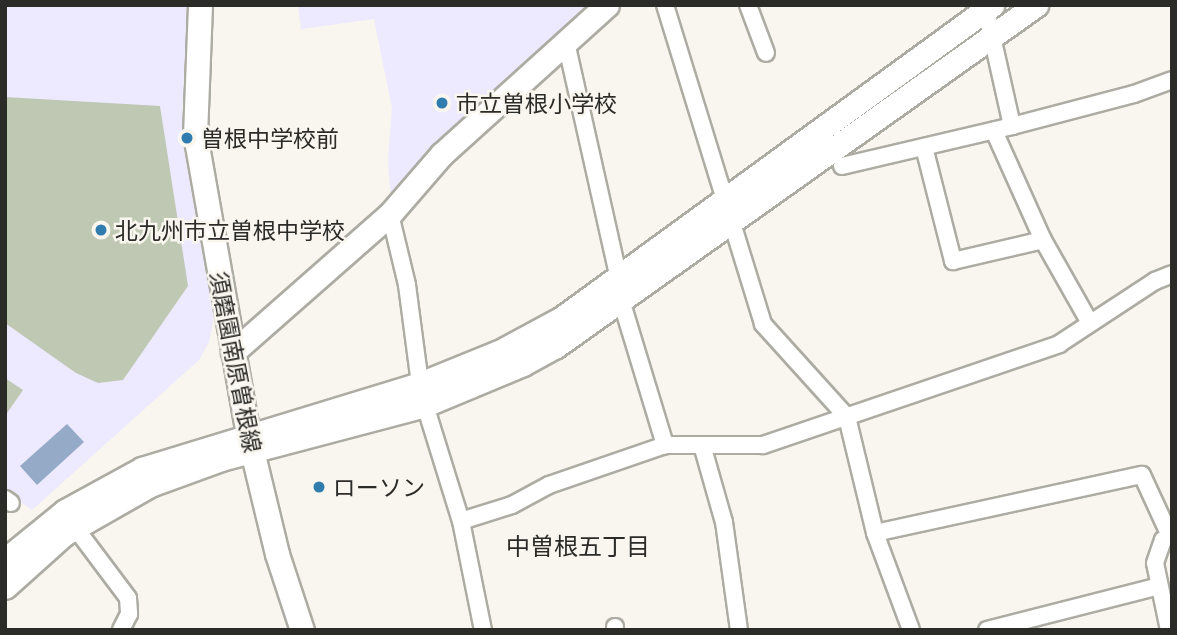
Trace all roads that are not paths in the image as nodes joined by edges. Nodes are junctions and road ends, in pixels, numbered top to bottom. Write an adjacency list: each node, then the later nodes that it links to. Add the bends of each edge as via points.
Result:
1 (200, 5): 22 (main road, 須磨園南原曽根線, via 195,134)
2 (607, 5): 8 (main road)
3 (665, 5): 15 (street)
4 (748, 5): 9 (street)
5 (1036, 5): 7 (main road)
6 (987, 7): 7 (street); 15 (main road)
7 (991, 37): 11 (street); 17 (main road)
8 (566, 42): 16 (main road, via 442,154); 20 (street)
9 (766, 52)
10 (1172, 80): 11 (street)
11 (1012, 126): 12 (street)
12 (994, 131): 13 (street); 18 (street)
13 (924, 147): 14 (street); 18 (street, via 953,261)
14 (842, 166)
15 (723, 198): 17 (street); 20 (main road)
16 (390, 214): 22 (main road); 23 (street, via 407,285)
17 (732, 220): 20 (main road); 24 (street, via 763,324)
18 (1043, 240): 21 (street)
19 (1172, 274): 21 (street)
20 (620, 289): 23 (main road); 26 (street)
21 (1090, 323): 24 (street, via 1059,344)
22 (233, 352): 25 (main road, 須磨園南原曽根線)
23 (423, 394): 25 (main road); 28 (street)
24 (847, 417): 27 (street, via 763,445); 30 (street)
25 (250, 443): 29 (main road, via 221,459 150,485); 32 (main road, via 142,469 65,511); 37 (main road, 須磨園南原曽根線, via 277,554)
26 (664, 445): 27 (street); 28 (street, via 549,485 512,505)
27 (702, 445): 39 (street, via 724,522)
28 (461, 520): 38 (street)
29 (74, 526): 34 (main road); 36 (street, via 128,598 129,614)
30 (875, 533): 31 (street, via 1142,475); 40 (street)
31 (1171, 535): 33 (street, via 1163,540 1155,564)
32 (5, 560)
33 (1159, 586): 35 (street); 41 (street)
34 (5, 587)
35 (1170, 629)
36 (121, 630)
37 (302, 630)
38 (482, 630)
39 (739, 630)
40 (911, 630)
41 (987, 630)

